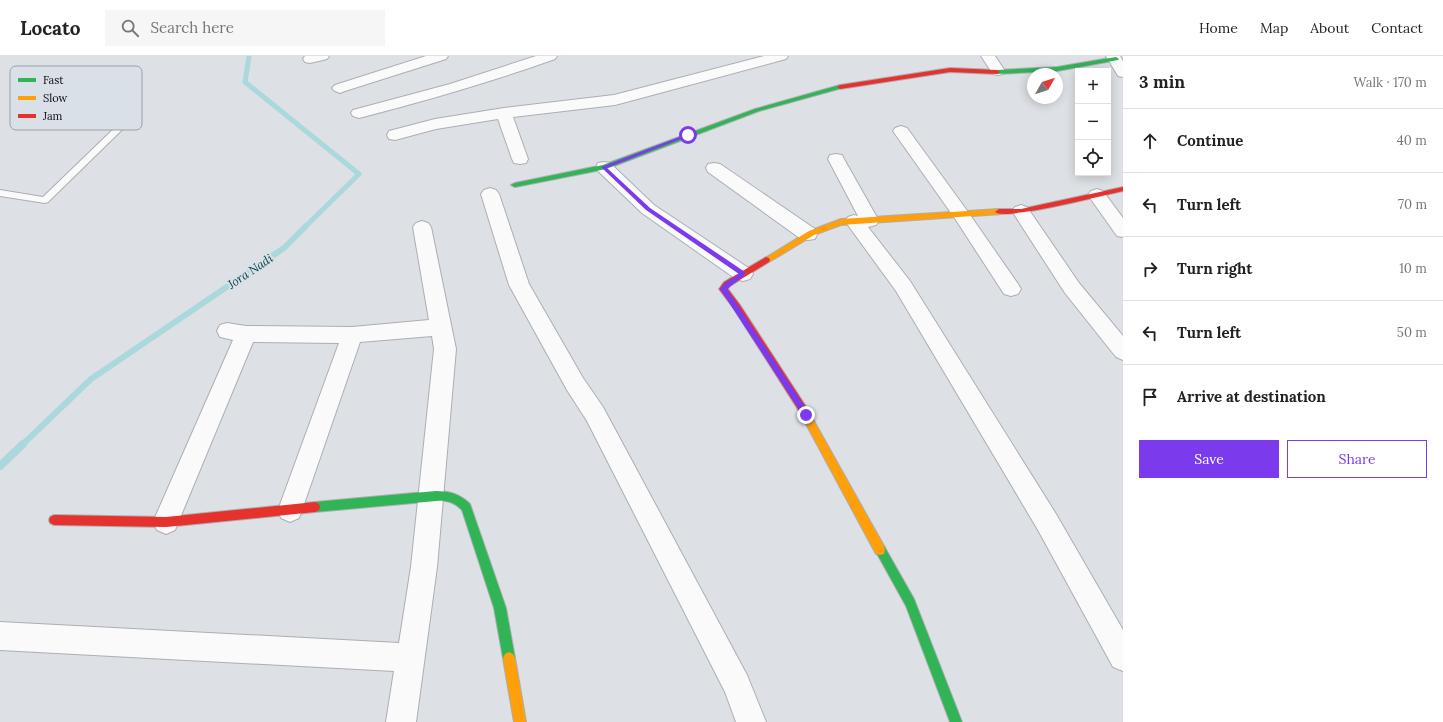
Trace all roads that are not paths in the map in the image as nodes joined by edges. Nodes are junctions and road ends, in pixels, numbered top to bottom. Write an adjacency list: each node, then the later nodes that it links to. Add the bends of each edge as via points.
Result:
1 (441, 56): 8 (street)
2 (550, 56): 9 (street, via 502,67)
3 (781, 56): 11 (street, via 615,100)
4 (988, 56): 6 (street)
5 (1115, 58): 6 (street, via 1057,69); 7 (street)
6 (998, 71): 18 (street, via 950,70 845,86 757,110)
7 (1123, 73)
8 (340, 88)
9 (429, 96): 10 (street); 12 (street)
10 (359, 113)
11 (504, 113): 12 (street); 16 (street)
12 (435, 124): 15 (street)
13 (118, 130): 22 (lane, via 45,200)
14 (901, 131): 26 (street)
15 (395, 135)
16 (520, 158)
17 (836, 159): 27 (street)
18 (604, 167): 20 (street); 31 (street, via 648,209)
19 (714, 168): 30 (street)
20 (515, 185)
21 (1123, 189): 24 (street)
22 (0, 193)
23 (490, 194): 45 (street, via 518,285 595,414 737,685)
24 (1097, 195): 25 (street); 29 (street)
25 (1022, 212): 26 (street); 35 (street, via 1072,288)
26 (962, 216): 27 (street); 32 (street)
27 (862, 221): 30 (street, via 824,226); 41 (street, via 1047,522)
28 (422, 227): 33 (street)
29 (1123, 231)
30 (808, 234): 31 (street)
31 (743, 274): 46 (street, via 723,289 806,415 910,603)
32 (1011, 289)
33 (441, 327): 34 (street); 36 (street, via 445,350)
34 (352, 335): 37 (street); 39 (street, via 237,332)
35 (1123, 351)
36 (430, 496): 37 (street); 42 (street, via 424,567); 44 (street, via 450,495 459,498 466,507 500,608)
37 (290, 510): 39 (street)
38 (54, 520): 39 (street)
39 (166, 522)
40 (0, 636): 42 (street)
41 (1123, 657)
42 (410, 658): 43 (street)
43 (401, 722)
44 (520, 722)
45 (751, 722)
46 (956, 722)

